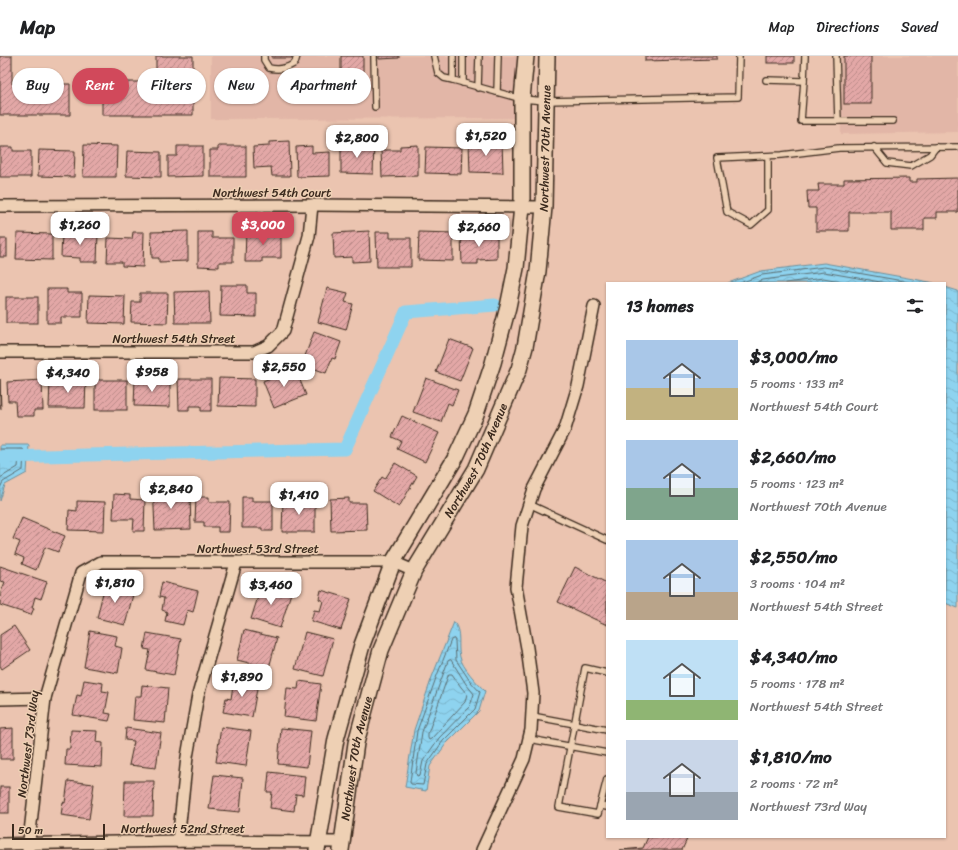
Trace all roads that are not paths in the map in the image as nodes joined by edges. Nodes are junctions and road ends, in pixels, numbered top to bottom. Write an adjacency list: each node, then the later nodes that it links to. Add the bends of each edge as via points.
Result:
1 (264, 56): 2 (lane, via 269,68 276,69 288,68 295,63)
2 (297, 56)
3 (374, 56): 22 (lane)
4 (434, 56): 14 (lane, via 438,73)
5 (453, 56): 14 (lane)
6 (463, 56): 17 (lane)
7 (478, 56): 18 (lane)
8 (498, 56): 19 (lane)
9 (526, 56): 20 (street, Northwest 70th Avenue)
10 (547, 56): 21 (street, Northwest 70th Avenue)
11 (739, 56): 21 (lane, via 738,97)
12 (805, 56): 16 (lane)
13 (836, 56): 23 (lane)
14 (453, 80): 17 (lane)
15 (766, 80): 16 (lane)
16 (804, 81): 23 (lane, via 801,121)
17 (463, 83): 18 (lane)
18 (478, 88): 19 (lane)
19 (497, 92): 20 (lane)
20 (522, 99): 21 (lane); 31 (street, Northwest 70th Avenue)
21 (546, 101): 32 (street, Northwest 70th Avenue)
22 (375, 107)
23 (838, 121): 24 (lane)
24 (893, 121)
25 (874, 147): 26 (lane); 26 (lane, via 887,163 911,166 930,155); 28 (lane)
26 (936, 147): 27 (lane)
27 (958, 147)
28 (768, 156): 28 (lane, via 717,158 727,212 751,225 768,210)
29 (312, 205): 30 (street, Northwest 54th Court); 31 (street, Northwest 54th Court); 34 (street, Northwest 54th Street, via 309,236 283,331 268,346 254,352)
30 (0, 206)
31 (522, 206): 32 (street, Northwest 54th Court); 35 (street, Northwest 70th Avenue, via 516,268 508,308 493,363)
32 (544, 207): 36 (street, Northwest 70th Avenue, via 538,271 525,347 519,370)
33 (594, 306): 37 (street, via 578,386 565,429)
34 (0, 352)
35 (472, 421): 36 (street); 40 (street, Northwest 70th Avenue, via 456,457)
36 (493, 430): 42 (street, Northwest 70th Avenue, via 476,469)
37 (529, 504): 38 (lane); 46 (street, via 522,526 516,587 533,693)
38 (606, 540)
39 (101, 562): 41 (street, Northwest 53rd Street); 44 (street, Northwest 73rd Way, via 81,573)
40 (393, 562): 41 (street, Northwest 53rd Street); 42 (street, Northwest 53rd Street); 57 (street, Northwest 70th Avenue, via 362,645 336,739)
41 (236, 563): 55 (street, via 198,694 187,756)
42 (414, 570): 58 (street, Northwest 70th Avenue, via 381,650 356,743)
43 (606, 673): 47 (lane, via 585,668)
44 (45, 698): 45 (street); 59 (street, Northwest 73rd Way)
45 (0, 699)
46 (532, 716): 47 (lane); 49 (street)
47 (575, 724): 48 (lane); 50 (lane)
48 (606, 730)
49 (529, 739): 50 (lane); 60 (street, via 524,759)
50 (570, 746): 51 (lane); 53 (lane, via 559,807 598,814)
51 (606, 752)
52 (606, 783): 53 (lane)
53 (600, 806): 54 (lane)
54 (606, 807)
55 (178, 841): 57 (street, Northwest 52nd Street); 59 (street, Northwest 52nd Street)
56 (0, 844): 59 (street, Northwest 52nd Street)
57 (317, 846): 58 (street, Northwest 52nd Street)
58 (342, 846)
59 (29, 847)
60 (482, 850)

